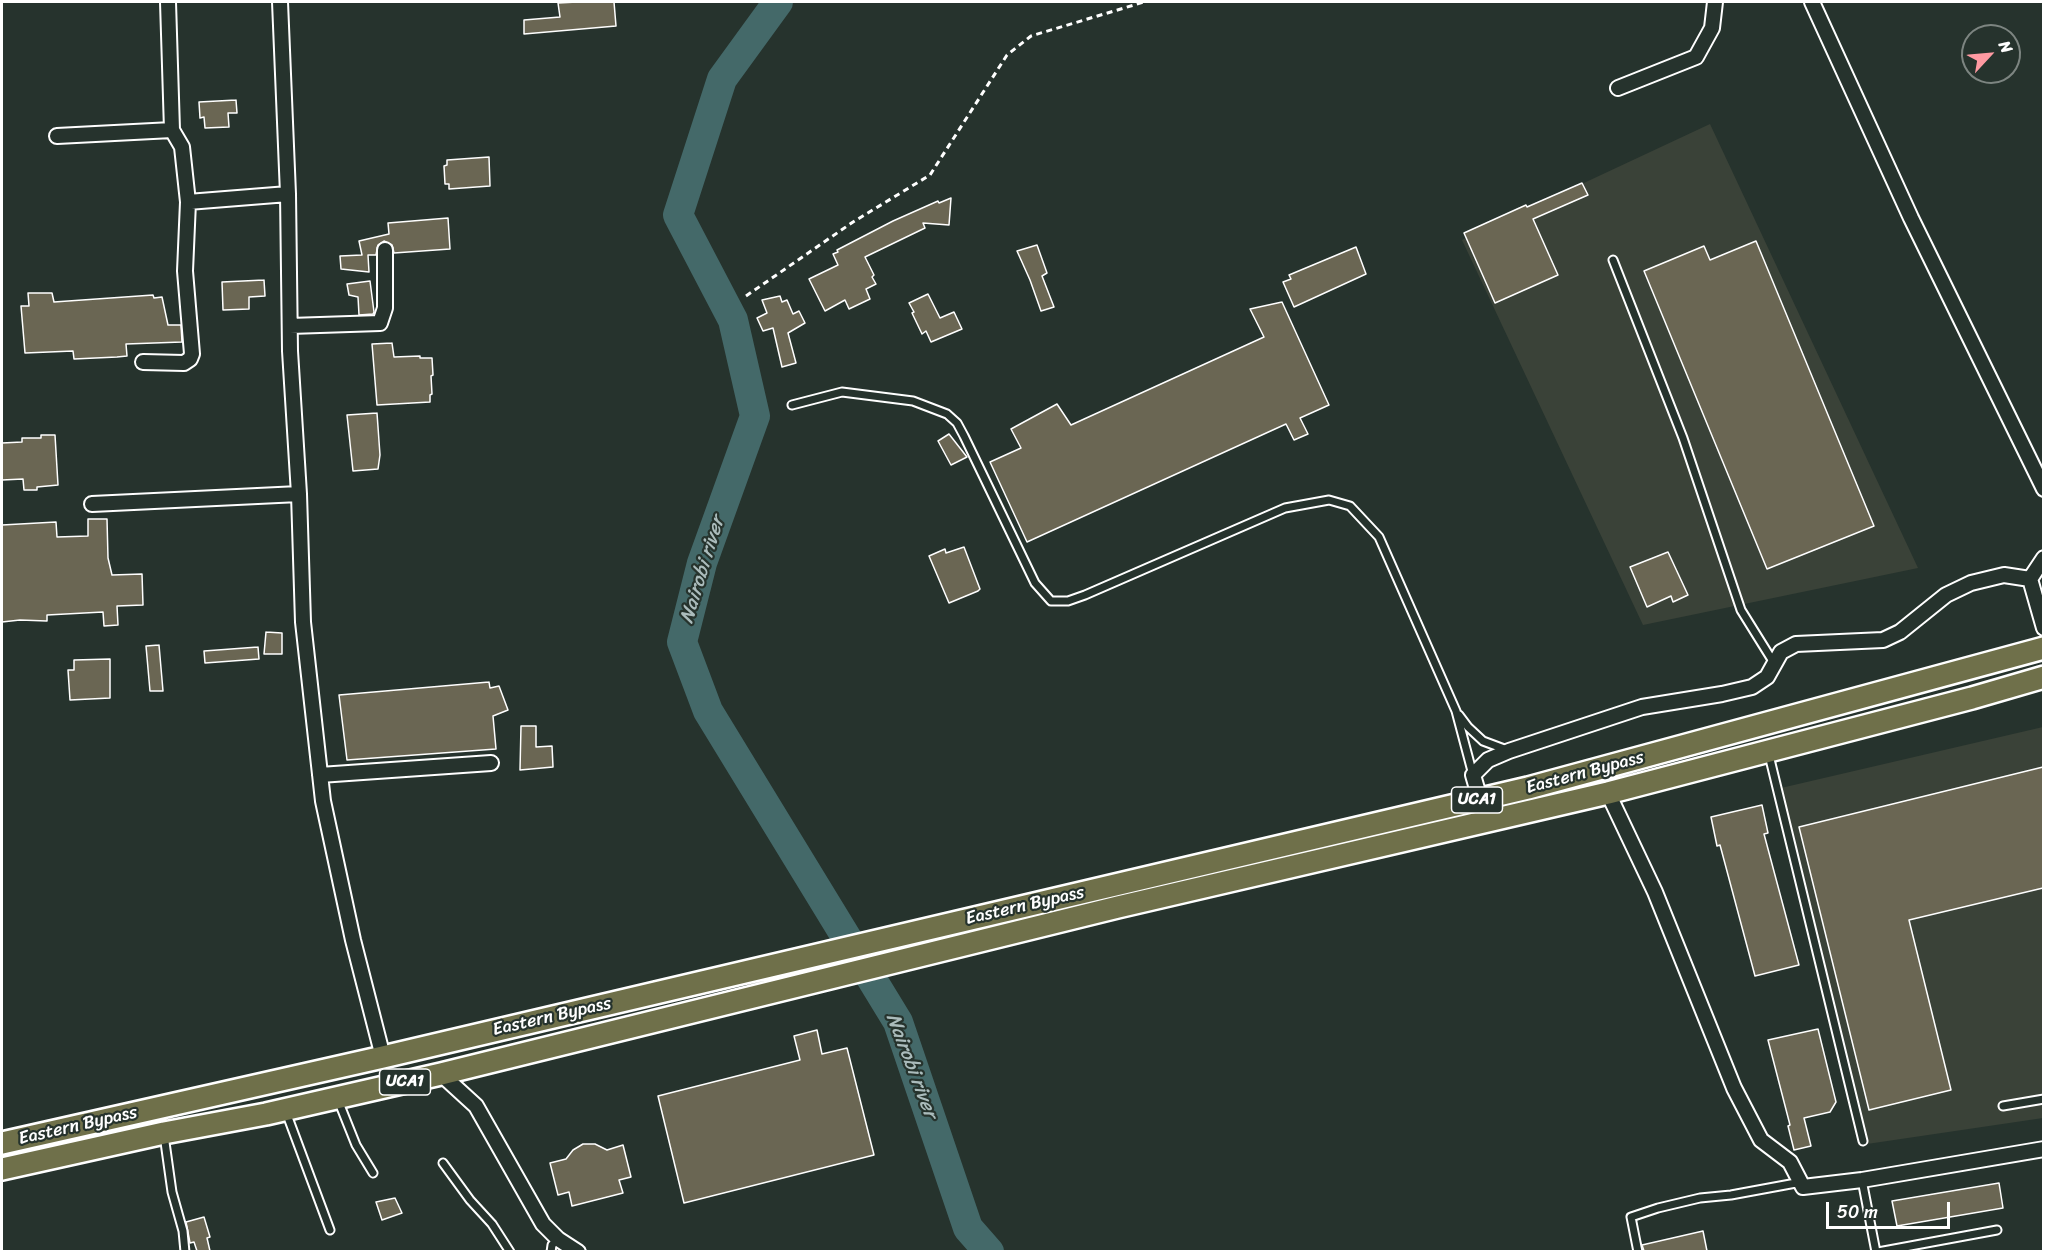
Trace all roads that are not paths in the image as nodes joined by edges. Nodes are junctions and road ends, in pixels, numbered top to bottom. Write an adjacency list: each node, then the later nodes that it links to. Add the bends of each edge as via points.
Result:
1 (168, 2): 6 (street)
2 (280, 2): 8 (street)
3 (1715, 2): 5 (street, via 1712,28 1696,57)
4 (1812, 2): 15 (street, via 1911,218)
5 (1618, 88)
6 (172, 129): 7 (street); 9 (street, via 182,147)
7 (57, 136)
8 (288, 194): 9 (street); 12 (street)
9 (188, 202): 13 (street, via 185,271 192,354 184,363)
10 (385, 250): 12 (street, via 385,308 380,323)
11 (1613, 260): 22 (lane, via 1683,438 1741,610)
12 (290, 326): 16 (street)
13 (143, 362)
14 (792, 405): 24 (lane, via 842,392 912,401 947,414 964,436 1035,583 1051,601 1085,595 1285,508 1329,500 1350,506 1379,537)
15 (2043, 489)
16 (299, 494): 17 (street); 28 (street, via 303,621)
17 (92, 504)
18 (2043, 558): 19 (street)
19 (2030, 579): 20 (street); 22 (street, via 2004,575 1971,583 1946,595 1900,632 1883,640 1796,644 1780,652)
20 (2043, 628)
21 (2043, 648): 31 (main road, Eastern Bypass / UCA1)
22 (1774, 663): 25 (street, via 1767,677 1752,687 1642,707)
23 (2043, 677): 26 (main road, Eastern Bypass / UCA1)
24 (1456, 711): 25 (lane, via 1483,741); 29 (lane)
25 (1509, 751): 29 (street, via 1488,760)
26 (1768, 753): 30 (main road, Eastern Bypass / UCA1); 39 (lane)
27 (491, 763): 28 (street)
28 (320, 775): 32 (street, via 353,940)
29 (1473, 775): 31 (street)
30 (1608, 794): 33 (main road, Eastern Bypass / UCA1, via 915,955); 46 (street, via 1655,892 1734,1088 1761,1140 1790,1162)
31 (1480, 799): 32 (main road, Eastern Bypass / UCA1)
32 (383, 1057): 40 (main road, Eastern Bypass / UCA1)
33 (441, 1074): 34 (main road, Eastern Bypass / UCA1); 49 (street, via 476,1106)
34 (337, 1097): 37 (main road, Eastern Bypass / UCA1); 44 (lane, via 356,1145)
35 (2043, 1099): 36 (lane)
36 (2003, 1106)
37 (285, 1109): 38 (main road, Eastern Bypass / UCA1); 47 (lane)
38 (164, 1133): 43 (main road, Eastern Bypass / UCA1); 50 (lane)
39 (1863, 1141)
40 (2, 1143)
41 (2043, 1149): 45 (street)
42 (443, 1163): 51 (lane)
43 (2, 1169)
44 (373, 1173)
45 (1862, 1180): 46 (street); 54 (lane)
46 (1803, 1187): 53 (lane, via 1796,1184 1700,1198 1631,1216)
47 (330, 1230)
48 (1997, 1230): 54 (lane)
49 (554, 1245): 52 (street)
50 (185, 1251)
51 (510, 1251)
52 (578, 1251)
53 (1638, 1251)
54 (1877, 1251)

